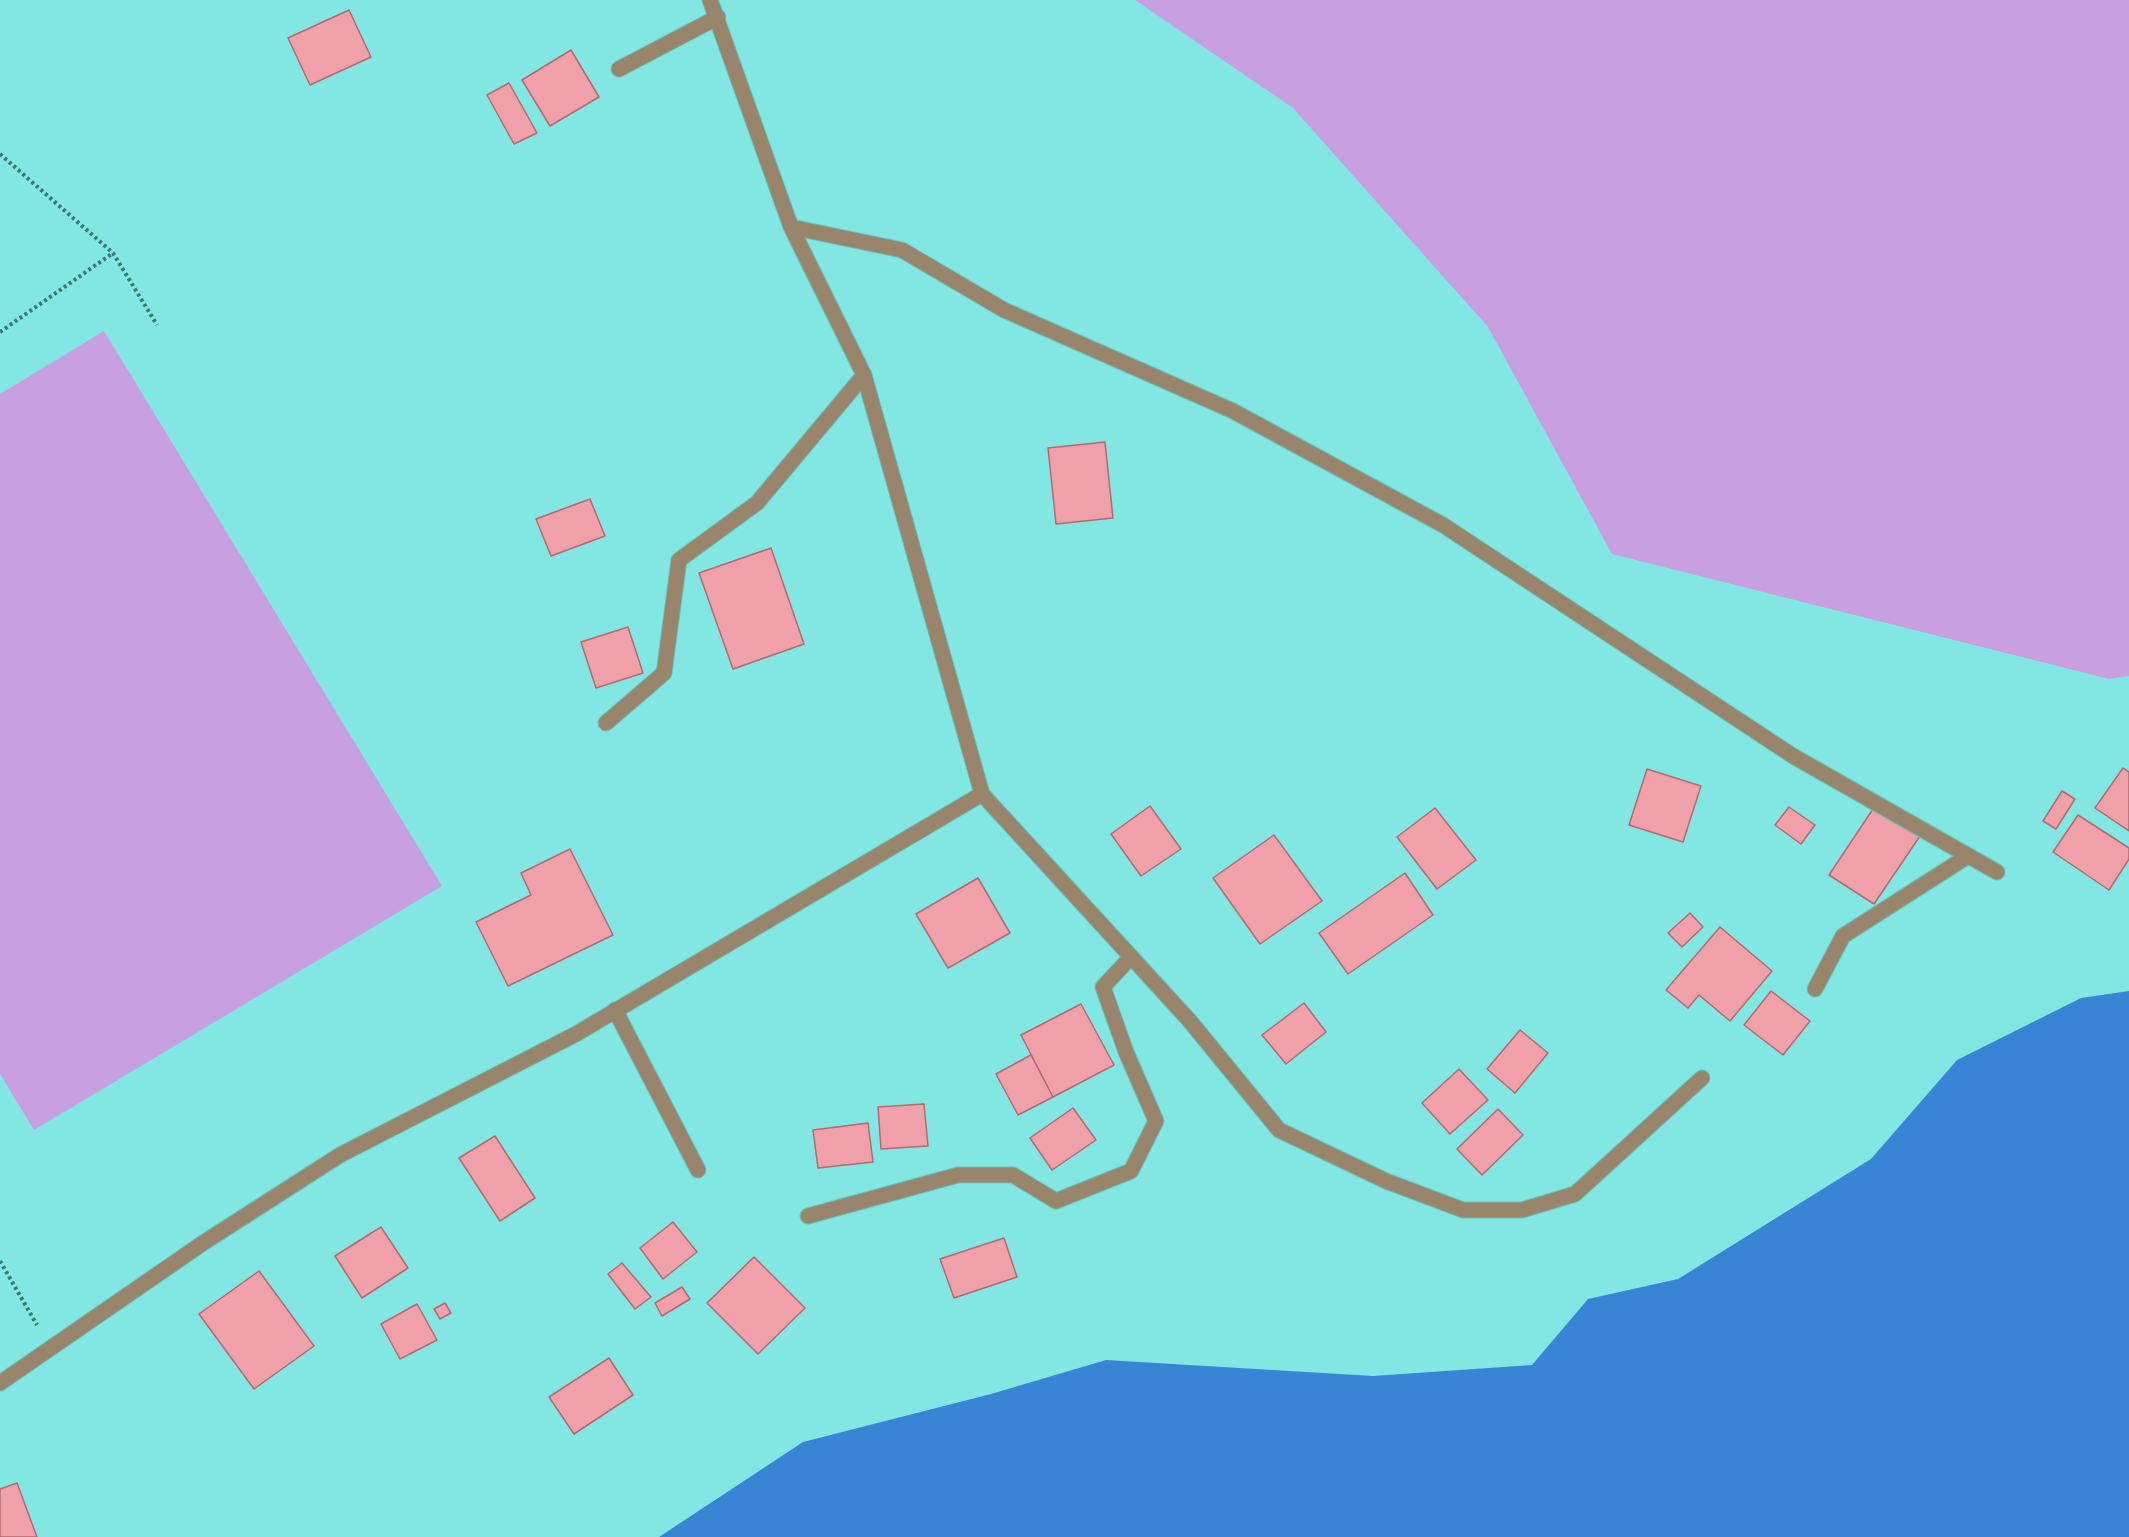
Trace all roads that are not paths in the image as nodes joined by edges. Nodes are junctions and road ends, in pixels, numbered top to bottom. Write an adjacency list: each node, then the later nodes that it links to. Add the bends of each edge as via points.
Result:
1 (710, 0): 2 (street)
2 (718, 17): 3 (street); 4 (street)
3 (620, 69)
4 (791, 227): 5 (street); 8 (street, via 902,250 1004,310 1233,411 1443,525 1793,756)
5 (864, 375): 6 (street, via 757,503 680,560 664,673); 7 (street)
6 (606, 723)
7 (982, 794): 10 (street); 12 (street)
8 (1968, 856): 9 (street); 11 (street, via 1842,936)
9 (1997, 872)
10 (1131, 957): 13 (street, via 1189,1020 1279,1130 1386,1181 1462,1210 1522,1210 1575,1194); 15 (street, via 1103,987 1156,1121 1131,1172 1056,1201 1013,1174 958,1175)
11 (1815, 989)
12 (615, 1010): 14 (street); 16 (street, via 576,1034 340,1155 203,1243)
13 (1702, 1078)
14 (698, 1170)
15 (808, 1216)
16 (0, 1383)

